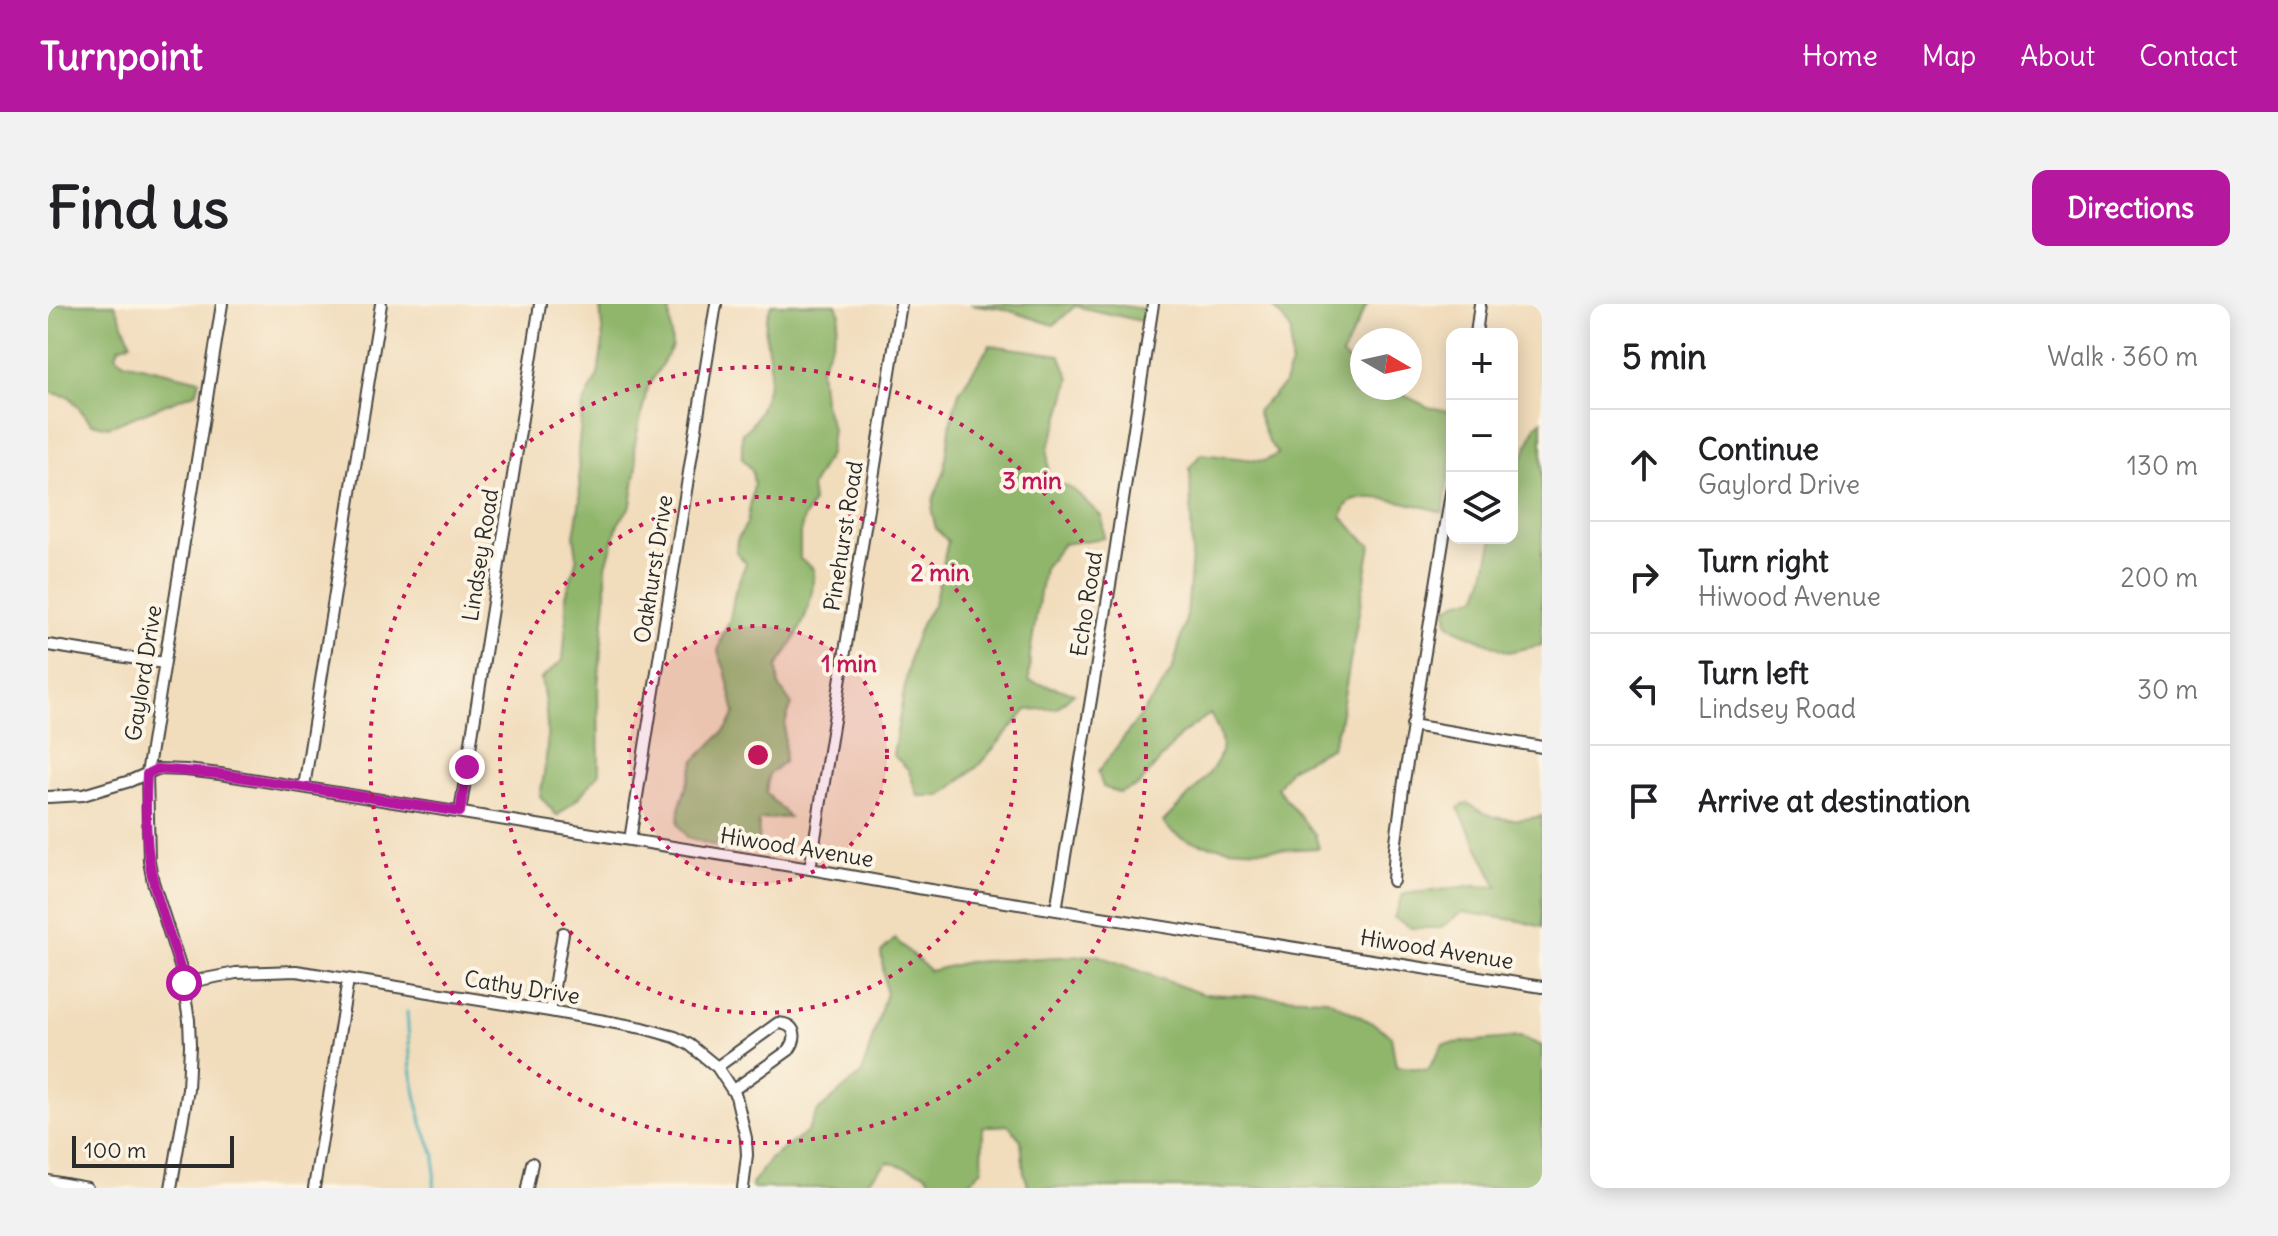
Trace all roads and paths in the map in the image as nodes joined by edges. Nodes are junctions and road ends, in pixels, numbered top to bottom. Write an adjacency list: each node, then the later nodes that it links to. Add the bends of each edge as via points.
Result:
1 (222, 304): 11 (street, Gaylord Drive)
2 (381, 304): 15 (street)
3 (540, 304): 17 (street, Lindsey Road)
4 (716, 304): 18 (street, Oakhurst Drive)
5 (901, 304): 19 (street, Pinehurst Road)
6 (1153, 304): 21 (street, Echo Road)
7 (1480, 304): 8 (street)
8 (1477, 328)
9 (1446, 523): 12 (street)
10 (48, 645): 11 (street)
11 (164, 663): 14 (street, Gaylord Drive)
12 (1412, 725): 13 (street); 20 (street)
13 (1542, 747)
14 (147, 774): 15 (street, Hiwood Avenue, via 186,770); 16 (street, Hiwood Avenue, via 83,795); 24 (street, Gaylord Drive, via 149,861)
15 (304, 787): 17 (street, Hiwood Avenue)
16 (48, 797)
17 (460, 812): 18 (street, Hiwood Avenue)
18 (630, 840): 19 (street, Hiwood Avenue)
19 (810, 869): 21 (street, Hiwood Avenue)
20 (1393, 881)
21 (1056, 910): 25 (street, Hiwood Avenue)
22 (563, 933): 26 (street)
23 (348, 980): 24 (street, Cathy Drive, via 265,970); 26 (street, Cathy Drive); 33 (street)
24 (184, 983): 32 (street, Gaylord Drive, via 188,1089)
25 (1542, 987)
26 (550, 1011): 27 (street, Cathy Drive, via 658,1031 690,1045)
27 (717, 1067): 28 (street, Cathy Drive); 28 (street, via 778,1023 793,1028 789,1050)
28 (733, 1090): 35 (street, Cathy Drive, via 746,1138)
29 (532, 1163): 34 (street)
30 (48, 1181): 31 (street)
31 (87, 1188)
32 (171, 1188)
33 (314, 1188)
34 (527, 1188)
35 (743, 1188)

